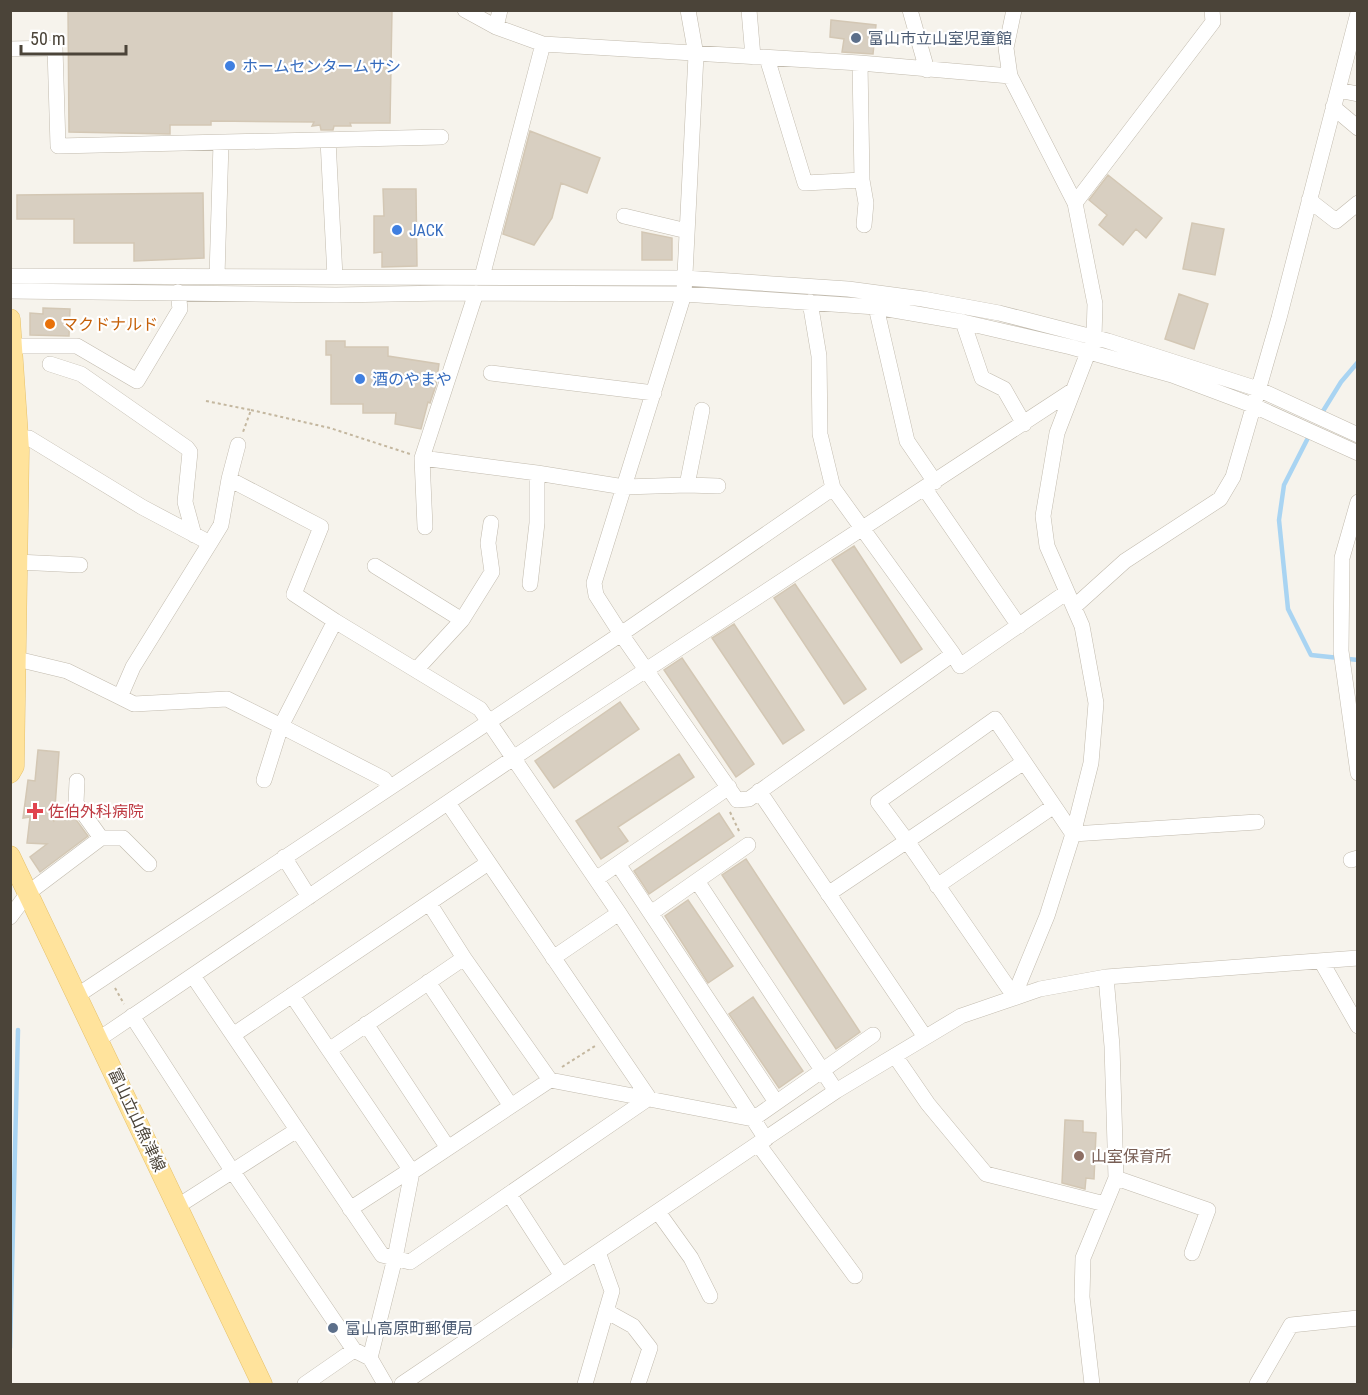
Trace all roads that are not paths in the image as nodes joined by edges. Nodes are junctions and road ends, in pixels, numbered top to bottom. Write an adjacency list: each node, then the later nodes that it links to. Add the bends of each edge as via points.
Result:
1 (465, 10): 9 (street)
2 (500, 10): 9 (street)
3 (688, 10): 12 (street)
4 (749, 10): 13 (street)
5 (910, 10): 15 (street)
6 (1014, 10): 16 (street, via 1006,48)
7 (1212, 10): 26 (street, via 1213,22)
8 (1358, 13): 17 (street)
9 (496, 27): 10 (street)
10 (543, 44): 12 (street); 34 (street)
11 (10, 49): 23 (street, via 55,48 58,146)
12 (696, 55): 13 (street); 30 (street)
13 (760, 58): 14 (street); 24 (street, via 805,183)
14 (860, 63): 15 (street); 24 (street)
15 (927, 70): 16 (street)
16 (1010, 76): 26 (street)
17 (1338, 90): 18 (street); 19 (street)
18 (1358, 94)
19 (1333, 107): 20 (street); 25 (street)
20 (1358, 128)
21 (441, 137): 22 (street)
22 (328, 140): 23 (street); 33 (street)
23 (221, 142): 32 (street)
24 (862, 180): 29 (street)
25 (1310, 200): 27 (street, via 1336,221); 49 (street)
26 (1075, 203): 44 (street, via 1095,304)
27 (1358, 203)
28 (624, 216): 30 (street)
29 (864, 225)
30 (687, 231): 35 (street)
31 (10, 276): 32 (street)
32 (217, 276): 33 (street)
33 (335, 277): 34 (street)
34 (482, 277): 35 (street)
35 (685, 278): 39 (street); 44 (street, via 848,289 923,299)
36 (10, 291): 37 (street)
37 (178, 292): 38 (street); 45 (street, via 180,309 137,381 77,346)
38 (476, 293): 39 (street); 59 (street)
39 (684, 294): 40 (street); 51 (street)
40 (810, 302): 41 (street); 66 (street, via 819,356 820,434)
41 (876, 307): 43 (street); 63 (street, via 907,441)
42 (10, 319): 45 (main road)
43 (963, 322): 46 (street); 54 (street, via 982,378 1004,389)
44 (1094, 337): 46 (street); 49 (street)
45 (12, 346): 57 (main road)
46 (1089, 352): 50 (street); 52 (street, via 1172,375)
47 (50, 364): 71 (street, via 81,374 187,448 190,452 185,502)
48 (491, 373): 51 (street)
49 (1258, 389): 52 (street); 55 (street)
50 (1072, 392): 54 (street); 77 (street, via 1057,433 1043,516 1047,546)
51 (654, 393): 65 (street)
52 (1252, 405): 58 (street); 78 (street, via 1233,477 1220,499 1125,561)
53 (702, 410): 62 (street)
54 (1024, 423): 63 (street)
55 (1358, 435)
56 (238, 446): 61 (street)
57 (16, 448): 71 (street, via 29,438); 73 (main road)
58 (1358, 453)
59 (422, 458): 60 (street); 69 (street)
60 (537, 473): 65 (street); 76 (street, via 537,523)
61 (229, 478): 72 (street, via 221,525); 80 (street, via 321,527 294,594)
62 (687, 485): 64 (street); 65 (street)
63 (930, 485): 70 (street); 81 (street)
64 (718, 486)
65 (624, 487): 82 (street, via 594,583 596,595)
66 (833, 488): 70 (street); 82 (street)
67 (1358, 502): 90 (street, via 1342,558 1341,651)
68 (491, 523): 79 (street, via 488,543 492,572)
69 (425, 527)
70 (864, 529): 83 (street); 86 (street)
71 (194, 535): 72 (street)
72 (210, 543): 87 (street, via 132,667)
73 (17, 562): 74 (street); 84 (main road)
74 (80, 565)
75 (375, 566): 79 (street)
76 (530, 584)
77 (1067, 592): 78 (street); 81 (street)
78 (1074, 607): 103 (street, via 1082,626 1096,704 1091,763)
79 (462, 620): 85 (street)
80 (335, 621): 85 (street); 89 (street)
81 (1019, 626): 83 (street, via 960,666)
82 (621, 634): 86 (street); 88 (street)
83 (953, 654): 98 (street)
84 (17, 659): 87 (street, via 67,671); 93 (main road, via 14,766)
85 (416, 670): 88 (street, via 480,709)
86 (648, 672): 91 (street); 99 (street)
87 (120, 697): 89 (street, via 134,704 227,699)
88 (489, 722): 91 (street); 97 (street)
89 (281, 726): 95 (street); 97 (street, via 384,779)
90 (1355, 740): 94 (street)
91 (514, 759): 100 (street); 112 (street)
92 (1024, 762): 101 (street); 105 (street); 105 (street, via 995,719 878,802)
93 (10, 773)
94 (1358, 773)
95 (264, 780)
96 (77, 781): 104 (street, via 76,803)
97 (390, 787): 108 (street)
98 (759, 791): 99 (street, via 749,799); 116 (street)
99 (733, 794): 111 (street)
100 (448, 803): 109 (street); 117 (street)
101 (1053, 806): 103 (street); 114 (street)
102 (1257, 822): 103 (street)
103 (1073, 834): 131 (street, via 1047,916)
104 (101, 838): 110 (street, via 123,838); 115 (street)
105 (907, 841): 114 (street); 116 (street)
106 (748, 845): 113 (street)
107 (10, 856): 115 (main road, 富山立山魚津線)
108 (284, 858): 117 (street); 129 (street)
109 (489, 863): 118 (street); 123 (street)
110 (149, 864)
111 (618, 864): 112 (street); 120 (street)
112 (596, 879): 119 (street)
113 (697, 881): 120 (street); 141 (street)
114 (937, 886): 131 (street)
115 (28, 893): 121 (street); 129 (main road, 富山立山魚津線)
116 (828, 894): 137 (street)
117 (309, 897): 126 (street)
118 (429, 903): 122 (street); 130 (street)
119 (619, 913): 123 (street); 147 (street)
120 (651, 914): 145 (street)
121 (10, 917)
122 (464, 958): 128 (street); 142 (street)
123 (553, 958): 144 (street)
124 (1358, 958): 125 (street)
125 (1321, 961): 127 (street); 134 (street)
126 (193, 976): 132 (street); 135 (street)
127 (1106, 977): 131 (street); 153 (street)
128 (428, 982): 133 (street); 146 (street)
129 (78, 995): 138 (main road, 富山立山魚津線)
130 (292, 995): 135 (street); 139 (street)
131 (1014, 996): 137 (street, via 961,1016)
132 (132, 1016): 138 (street); 151 (street)
133 (366, 1024): 139 (street); 150 (street)
134 (1358, 1026)
135 (233, 1035): 148 (street)
136 (873, 1035): 141 (street)
137 (925, 1037): 140 (street)
138 (99, 1039): 156 (main road, 富山立山魚津線)
139 (329, 1050): 152 (street)
140 (895, 1056): 143 (street); 155 (street, via 928,1104 986,1174)
141 (821, 1070): 143 (street); 145 (street)
142 (550, 1080): 144 (street); 146 (street)
143 (836, 1091): 149 (street)
144 (649, 1098): 147 (street); 154 (street)
145 (776, 1102): 147 (street)
146 (511, 1106): 150 (street)
147 (753, 1119): 149 (street)
148 (297, 1130): 151 (street); 157 (street)
149 (762, 1142): 158 (street); 163 (street)
150 (448, 1148): 152 (street)
151 (233, 1172): 156 (street); 167 (street)
152 (412, 1172): 157 (street); 161 (street)
153 (1116, 1178): 155 (street); 160 (street, via 1209,1210)
154 (509, 1194): 161 (street, via 410,1262); 162 (street)
155 (1105, 1204): 175 (street, via 1083,1258 1082,1297)
156 (178, 1206): 169 (main road, 富山立山魚津線)
157 (350, 1209): 161 (street, via 381,1255)
158 (658, 1212): 159 (street); 164 (street, via 691,1258)
159 (598, 1252): 162 (street); 165 (street, via 612,1291)
160 (1192, 1253)
161 (395, 1258): 168 (street)
162 (562, 1276): 172 (street)
163 (855, 1276)
164 (710, 1296)
165 (606, 1311): 173 (street); 174 (street, via 633,1326 650,1348)
166 (1358, 1318): 176 (street, via 1291,1325)
167 (354, 1350): 168 (street); 170 (street)
168 (370, 1358): 171 (street)
169 (262, 1384)
170 (305, 1384)
171 (385, 1384)
172 (402, 1384)
173 (585, 1384)
174 (638, 1384)
175 (1092, 1384)
176 (1257, 1384)

